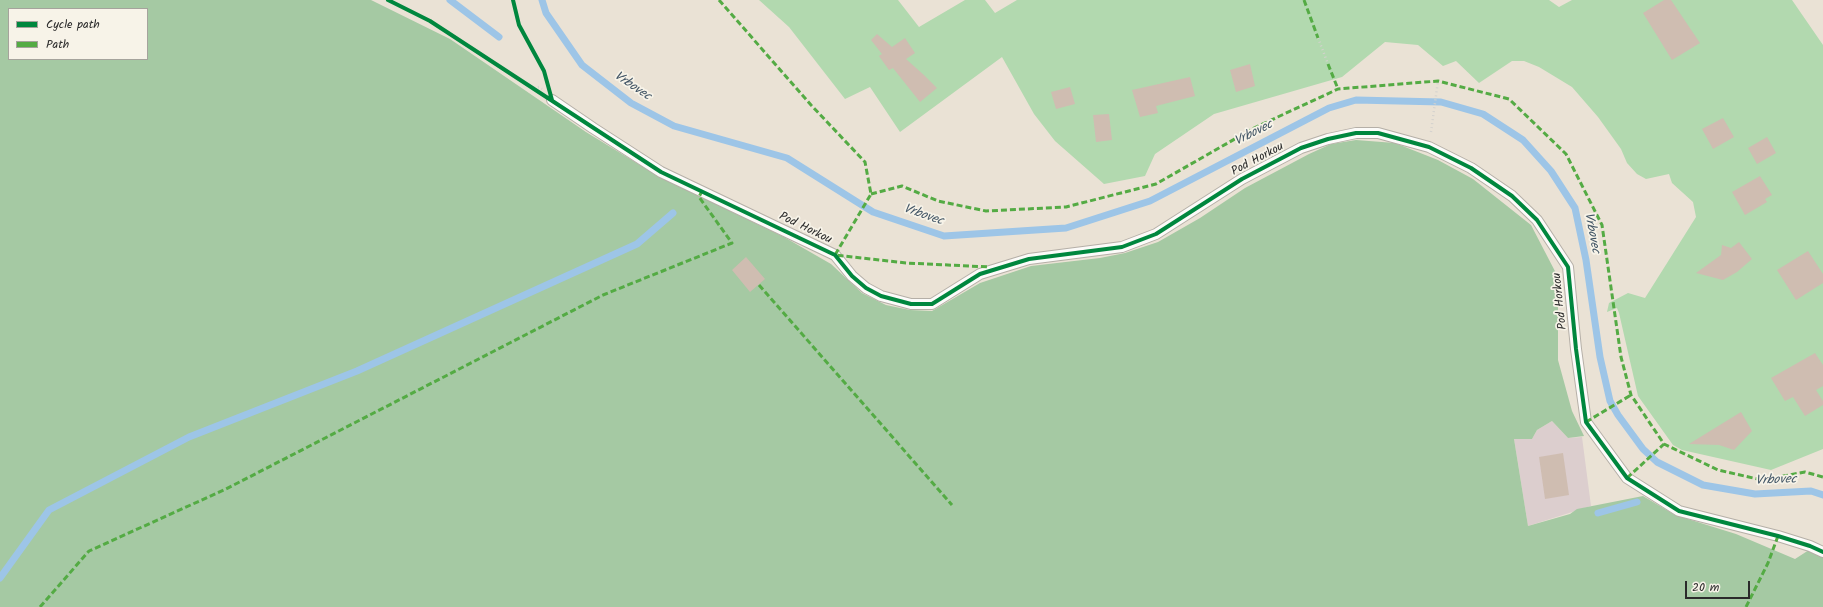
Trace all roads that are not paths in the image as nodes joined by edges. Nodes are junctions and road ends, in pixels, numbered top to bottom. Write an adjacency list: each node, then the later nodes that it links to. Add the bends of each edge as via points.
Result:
1 (552, 100): 2 (lane, Pod Horkou, via 661,172 836,255 852,276 866,288 881,296 911,304 932,304 980,274 1029,259 1122,247 1156,234 1242,179 1301,148 1328,139 1356,133 1378,133 1429,147 1471,168 1512,196 1538,220 1568,267 1586,422 1627,478 1679,511 1778,536)
2 (1823, 552)

